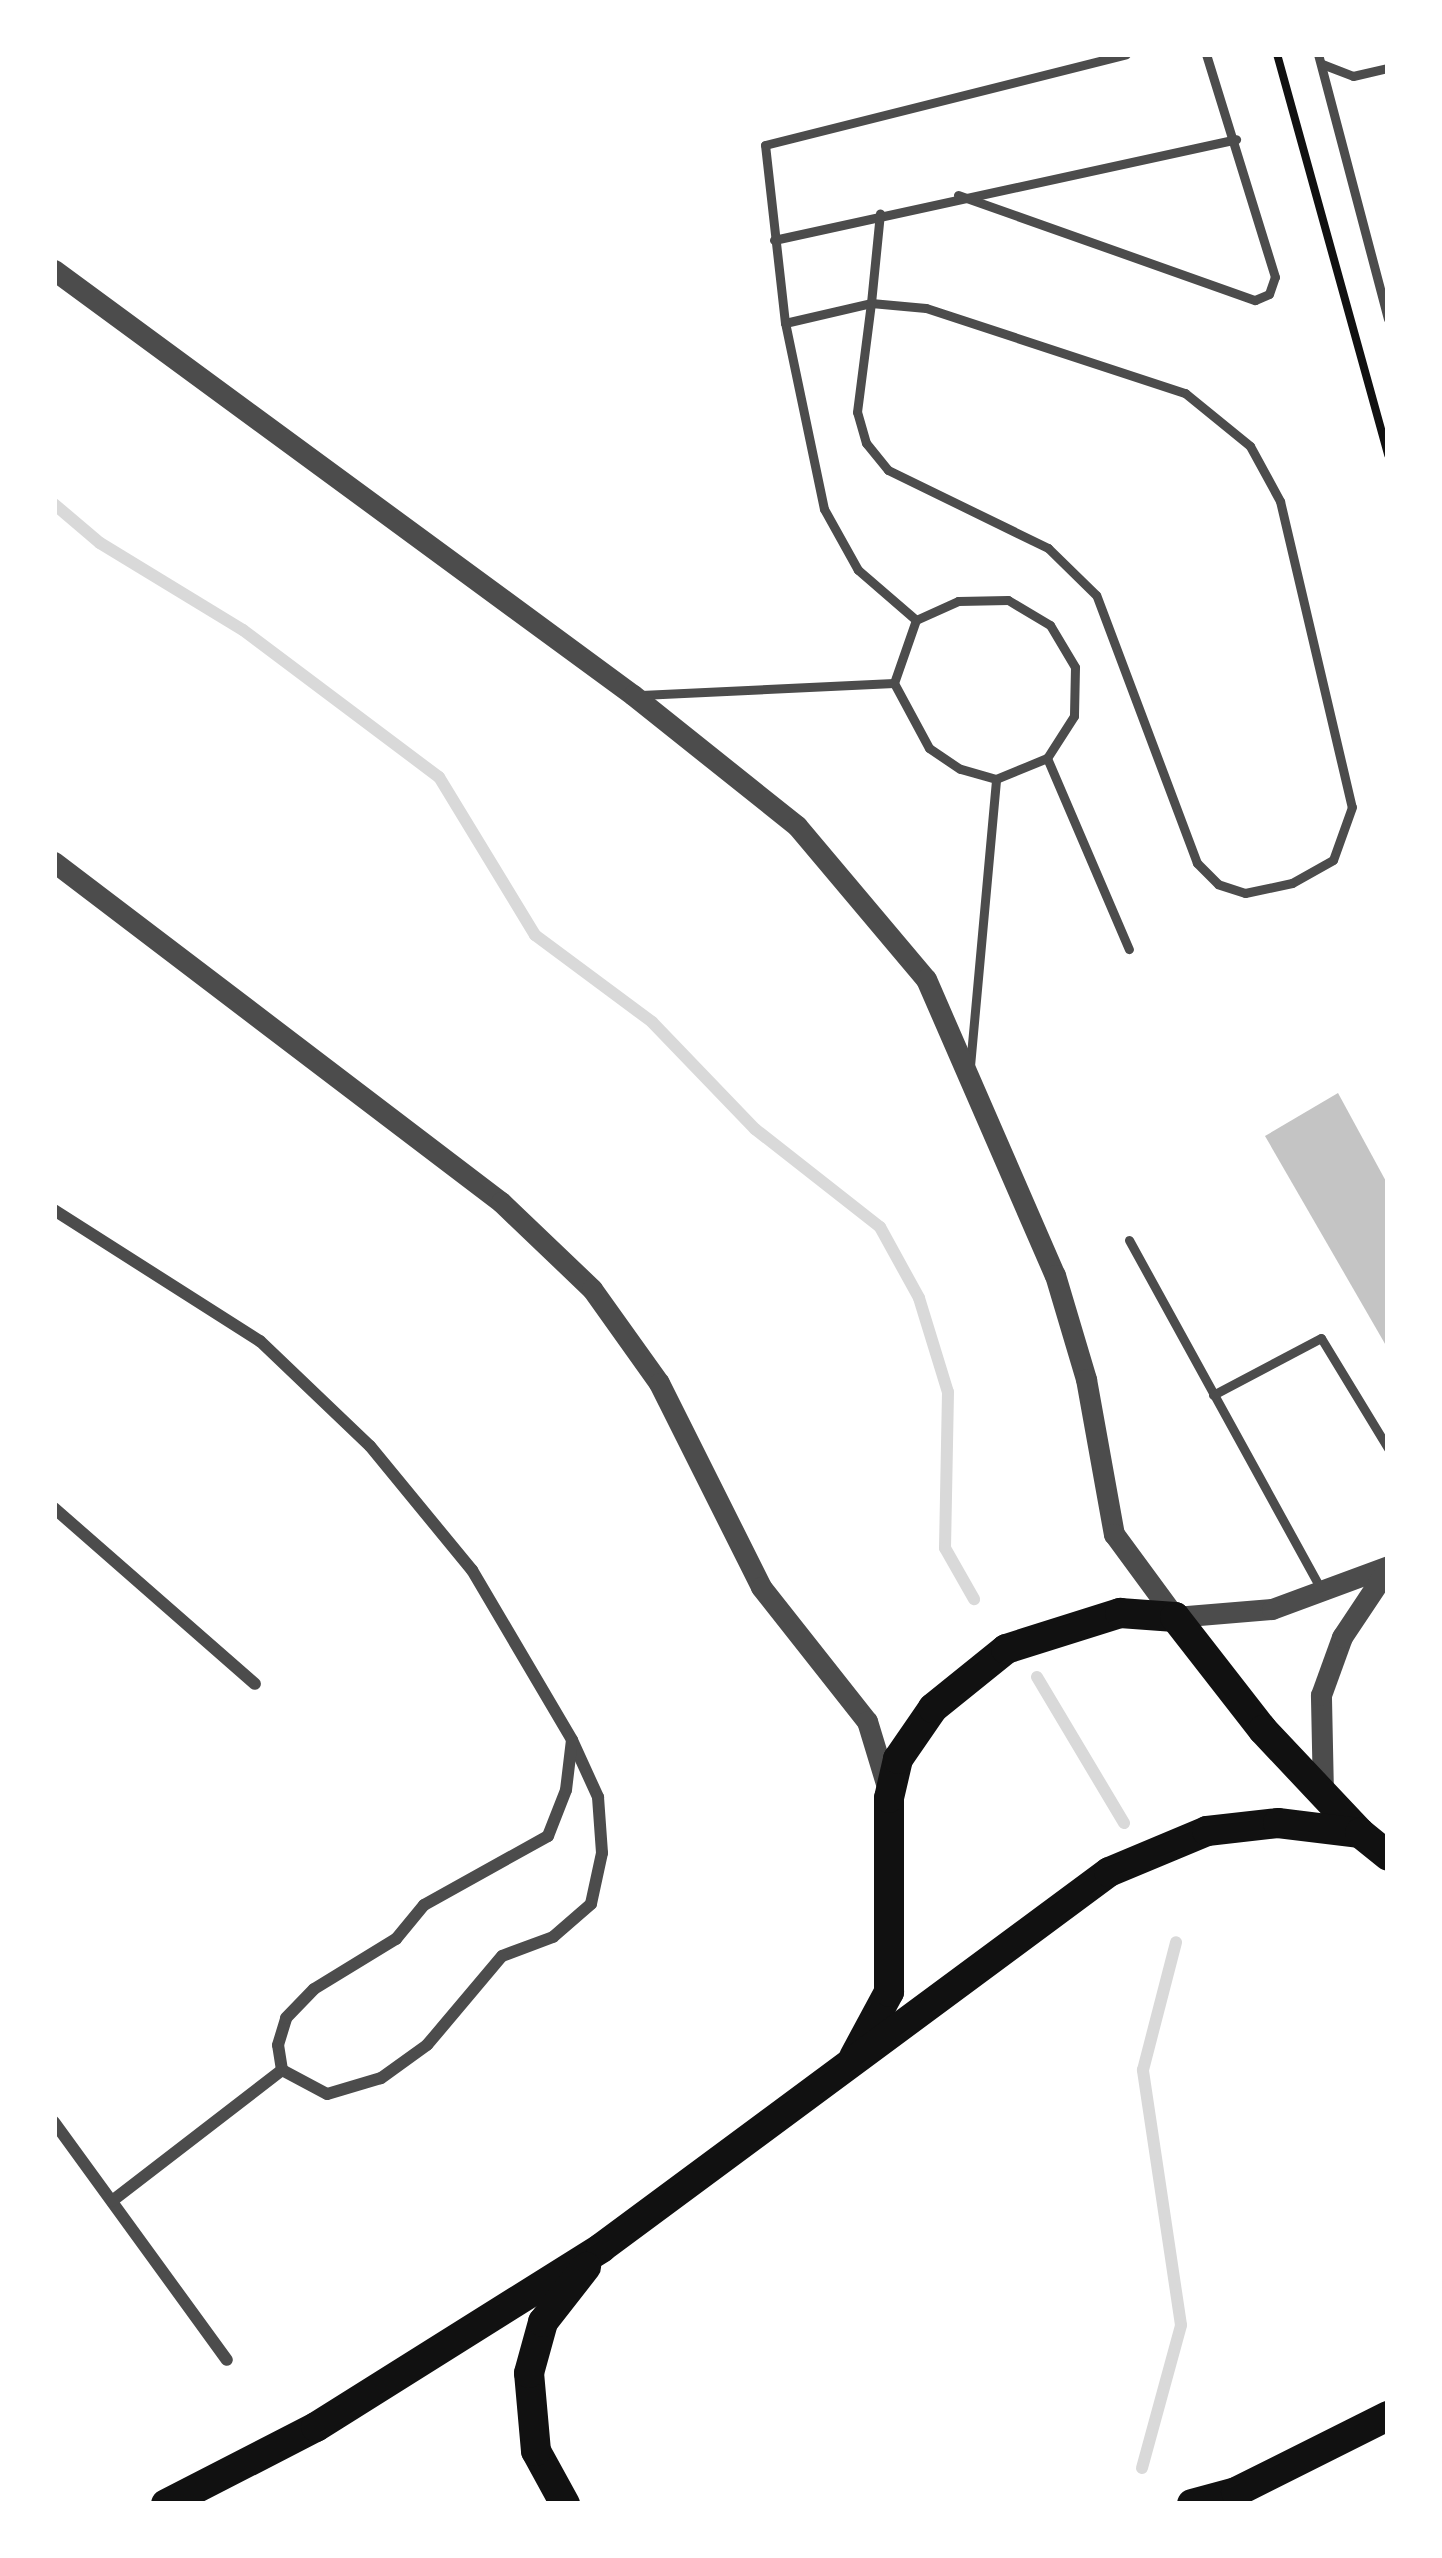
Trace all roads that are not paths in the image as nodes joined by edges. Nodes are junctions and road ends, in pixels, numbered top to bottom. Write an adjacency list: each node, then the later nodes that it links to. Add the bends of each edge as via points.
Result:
1 (1126, 54): 8 (lane, via 778,136 765,146 762,166)
2 (1206, 54): 5 (lane)
3 (1320, 59): 4 (lane, via 1353,76); 11 (lane)
4 (1388, 68)
5 (1236, 140): 6 (lane); 6 (lane, via 1275,277 1269,295 1255,300)
6 (958, 195): 7 (lane)
7 (880, 213): 8 (lane); 10 (lane)
8 (774, 240): 12 (lane)
9 (54, 270): 15 (street)
10 (871, 303): 10 (lane, via 926,308 1185,393 1250,446 1280,501 1352,807 1333,860 1292,883 1245,893 1218,884 1197,863 1096,595 1048,548 888,470 866,443 856,412); 12 (lane)
11 (1388, 319)
12 (785, 323): 13 (lane, via 837,542)
13 (916, 620): 14 (lane); 16 (lane, via 958,601 1008,600 1050,625 1075,667 1074,716)
14 (894, 683): 15 (lane); 17 (lane, via 929,748 959,770)
15 (633, 695): 20 (street, via 797,826 926,979)
16 (1047, 758): 17 (lane); 19 (lane)
17 (996, 779): 20 (lane)
18 (54, 862): 32 (street, via 501,1202 592,1289 659,1382 760,1586 866,1721)
19 (1129, 949)
20 (969, 1072): 28 (street, via 1054,1274 1086,1379 1114,1534)
21 (54, 1210): 30 (street, via 260,1341 370,1446 472,1570)
22 (1129, 1240): 23 (lane)
23 (1214, 1395): 24 (lane, via 1321,1337); 27 (lane)
24 (1388, 1448)
25 (54, 1508): 29 (street)
26 (1388, 1567): 27 (street); 31 (street, via 1342,1637 1321,1695)
27 (1322, 1592): 28 (street, via 1230,1616)
28 (1175, 1617): 31 (main road); 32 (main road, via 1120,1613 1006,1649 933,1708 898,1759)
29 (255, 1684)
30 (572, 1740): 36 (street, via 566,1790 548,1837 424,1905 396,1939 314,1990 286,2018); 36 (street, via 598,1797 602,1853 590,1904 554,1937 502,1957 427,2045 381,2078 327,2094)
31 (1323, 1795): 33 (main road)
32 (889, 1798): 35 (main road, via 889,1992)
33 (1360, 1833): 34 (main road); 35 (main road, via 1278,1823 1207,1831 1109,1872)
34 (1388, 1856)
35 (853, 2059): 39 (main road)
36 (282, 2071): 38 (street)
37 (54, 2122): 38 (street)
38 (112, 2201): 40 (street)
39 (601, 2248): 42 (main road, via 316,2427); 43 (main road, via 543,2322 529,2373 536,2451)
40 (227, 2360)
41 (1388, 2416): 44 (main road, via 1236,2492)
42 (166, 2504)
43 (565, 2504)
44 (1192, 2504)

